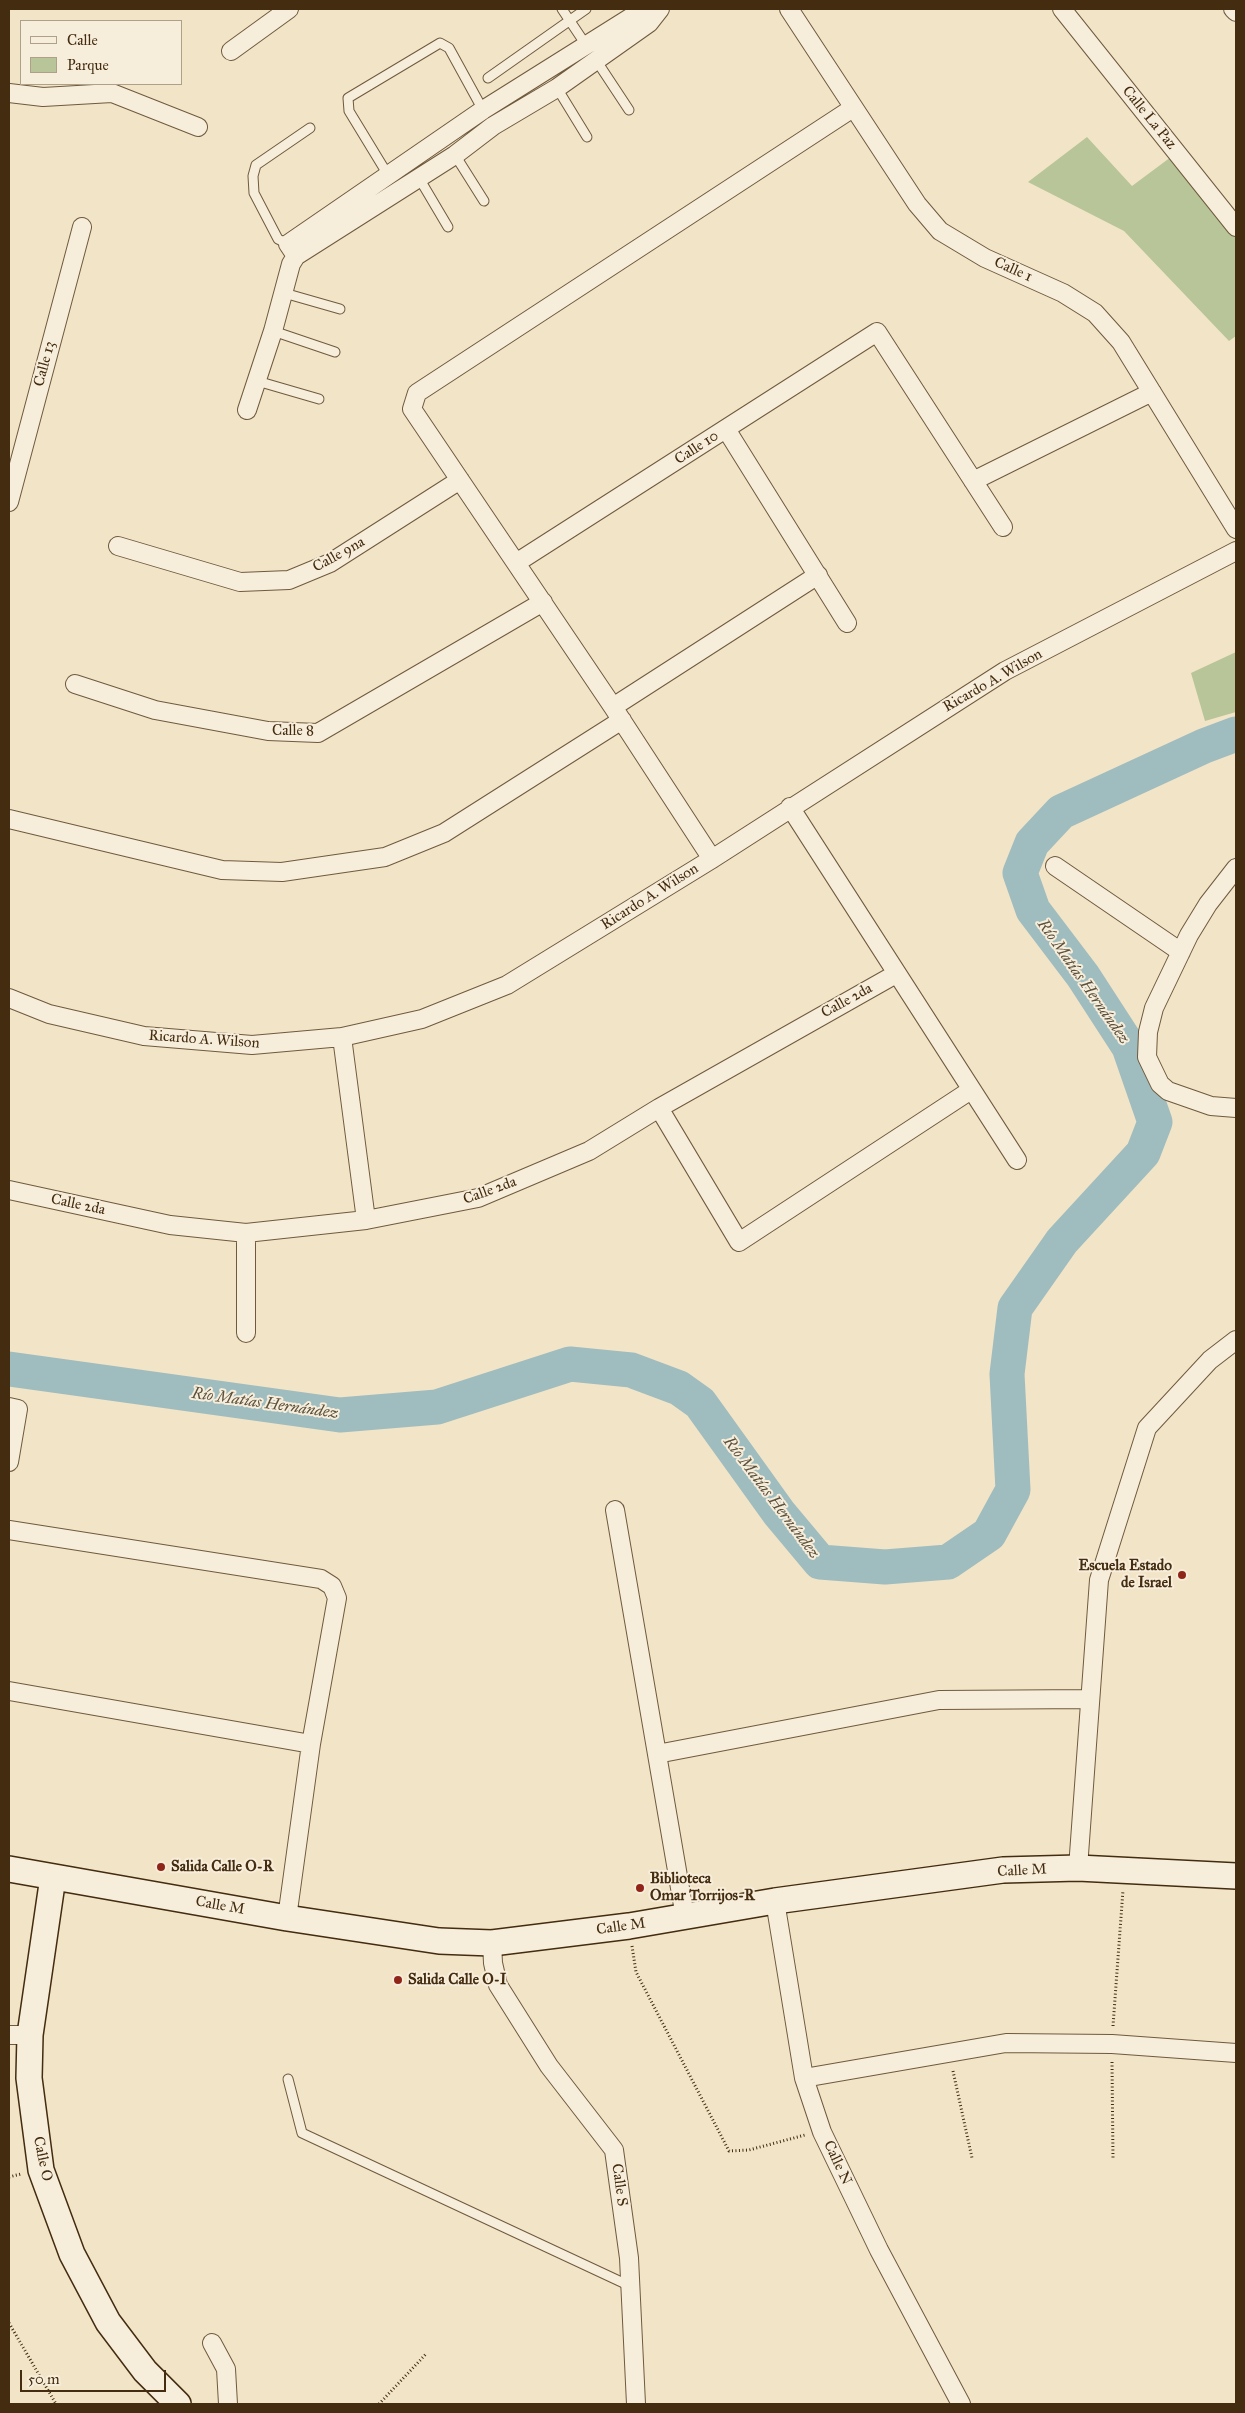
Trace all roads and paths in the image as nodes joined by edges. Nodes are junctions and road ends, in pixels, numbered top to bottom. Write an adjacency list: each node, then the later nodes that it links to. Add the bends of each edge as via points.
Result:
1 (289, 9): 12 (street)
2 (562, 9): 10 (lane)
3 (586, 9): 10 (lane)
4 (644, 9): 11 (street)
5 (660, 9): 13 (street, via 649,24)
6 (789, 9): 18 (street, Calle 1)
7 (1062, 9): 31 (street, Calle La Paz)
8 (1234, 9): 9 (street)
9 (1236, 12)
10 (569, 20): 11 (lane); 15 (lane)
11 (586, 45): 13 (street); 14 (street)
12 (231, 51)
13 (596, 60): 16 (street); 20 (lane)
14 (546, 70): 16 (street); 19 (street)
15 (488, 78)
16 (557, 88): 21 (street); 24 (lane)
17 (9, 93): 22 (street, via 43,97 112,93)
18 (853, 108): 38 (street, Calle 1, via 917,204 940,232 985,258 1063,293 1095,313 1121,342); 42 (street, via 416,393 412,408)
19 (483, 110): 21 (street); 26 (street); 26 (lane, via 449,48 440,43 348,98 349,111)
20 (629, 110)
21 (493, 126): 25 (street)
22 (198, 127)
23 (310, 128): 32 (lane, via 256,165 253,176 254,192 278,238)
24 (587, 137)
25 (455, 155): 27 (street); 28 (lane)
26 (388, 175): 32 (street)
27 (419, 178): 30 (lane); 32 (street)
28 (484, 201)
29 (82, 227): 44 (street, Calle 13)
30 (448, 227)
31 (1236, 227)
32 (292, 250): 33 (street)
33 (284, 293): 34 (lane); 35 (street)
34 (340, 309)
35 (273, 331): 36 (lane); 37 (street)
36 (335, 352)
37 (257, 381): 39 (lane); 40 (street)
38 (1152, 392): 43 (street); 46 (street, Calle 1)
39 (319, 399)
40 (248, 410)
41 (726, 428): 43 (street, Calle 10, via 877,332); 49 (street, Calle 10); 50 (street)
42 (460, 480): 47 (street, Calle 9na, via 330,563 289,580 240,582); 49 (street)
43 (973, 482): 45 (street)
44 (9, 502)
45 (1003, 527)
46 (1236, 529)
47 (118, 546)
48 (1236, 551): 55 (street, Ricardo A. Wilson, via 1005,671)
49 (516, 563): 51 (street)
50 (818, 575): 52 (street); 54 (street)
51 (543, 602): 53 (street, Calle 8, via 318,733 268,732 155,710); 54 (street)
52 (847, 624)
53 (75, 684)
54 (618, 713): 56 (street, via 444,833 385,856 282,872 222,870); 57 (street)
55 (790, 807): 57 (street, Ricardo A. Wilson); 61 (street)
56 (9, 819)
57 (712, 859): 63 (street, Ricardo A. Wilson, via 507,985 422,1019)
58 (1055, 866): 60 (street)
59 (1236, 868): 60 (street, via 1208,904)
60 (1181, 952): 66 (street, via 1154,1008 1148,1032 1147,1057 1160,1084 1168,1091 1211,1106)
61 (896, 974): 64 (street); 65 (street, Calle 2da)
62 (9, 998): 63 (street, Ricardo A. Wilson, via 49,1014 144,1036 252,1045)
63 (342, 1037): 69 (street)
64 (971, 1090): 65 (street, via 739,1242); 67 (street)
65 (659, 1108): 69 (street, Calle 2da, via 589,1151 478,1198)
66 (1236, 1108)
67 (1016, 1160)
68 (9, 1190): 70 (street, Calle 2da, via 170,1225)
69 (366, 1220): 70 (street, Calle 2da)
70 (246, 1233): 71 (street)
71 (246, 1333)
72 (1236, 1340): 78 (street, via 1210,1360 1146,1428 1099,1580)
73 (9, 1407): 74 (street, via 18,1409)
74 (9, 1462)
75 (615, 1510): 80 (street)
76 (9, 1530): 79 (street, via 321,1579 332,1586 337,1598)
77 (9, 1691): 79 (street)
78 (1090, 1699): 80 (street, via 939,1700); 81 (street)
79 (311, 1744): 87 (street)
80 (657, 1754): 86 (street)
81 (1078, 1868): 83 (street, Calle M); 85 (street, Calle M, via 1004,1870)
82 (9, 1869): 84 (street, Calle M)
83 (1236, 1876)
84 (53, 1877): 87 (street, Calle M); 90 (street, Calle O)
85 (775, 1901): 86 (street, Calle M); 93 (street, Calle N)
86 (685, 1917): 88 (street, Calle M)
87 (287, 1918): 89 (street, Calle M, via 439,1941)
88 (629, 1926): 89 (street, Calle M); 95 (path, via 636,1972 729,2152)
89 (492, 1943): 97 (street, Calle S, via 498,1985 549,2066 614,2150)
90 (20, 2035): 102 (street, Calle O, via 41,2170 72,2254 108,2322 145,2371)
91 (949, 2053): 92 (street, via 1006,2044 1112,2044); 93 (street); 96 (path)
92 (1236, 2053)
93 (804, 2078): 95 (street, Calle N)
94 (288, 2079): 97 (lane, via 302,2133)
95 (822, 2132): 106 (street, Calle N, via 879,2250)
96 (972, 2158)
97 (631, 2286): 105 (street, Calle S)
98 (9, 2323): 101 (path)
99 (212, 2343): 103 (street, via 226,2370)
100 (426, 2354): 104 (path)
101 (56, 2404)
102 (178, 2404)
103 (228, 2404)
104 (379, 2404)
105 (636, 2404)
106 (961, 2404)

